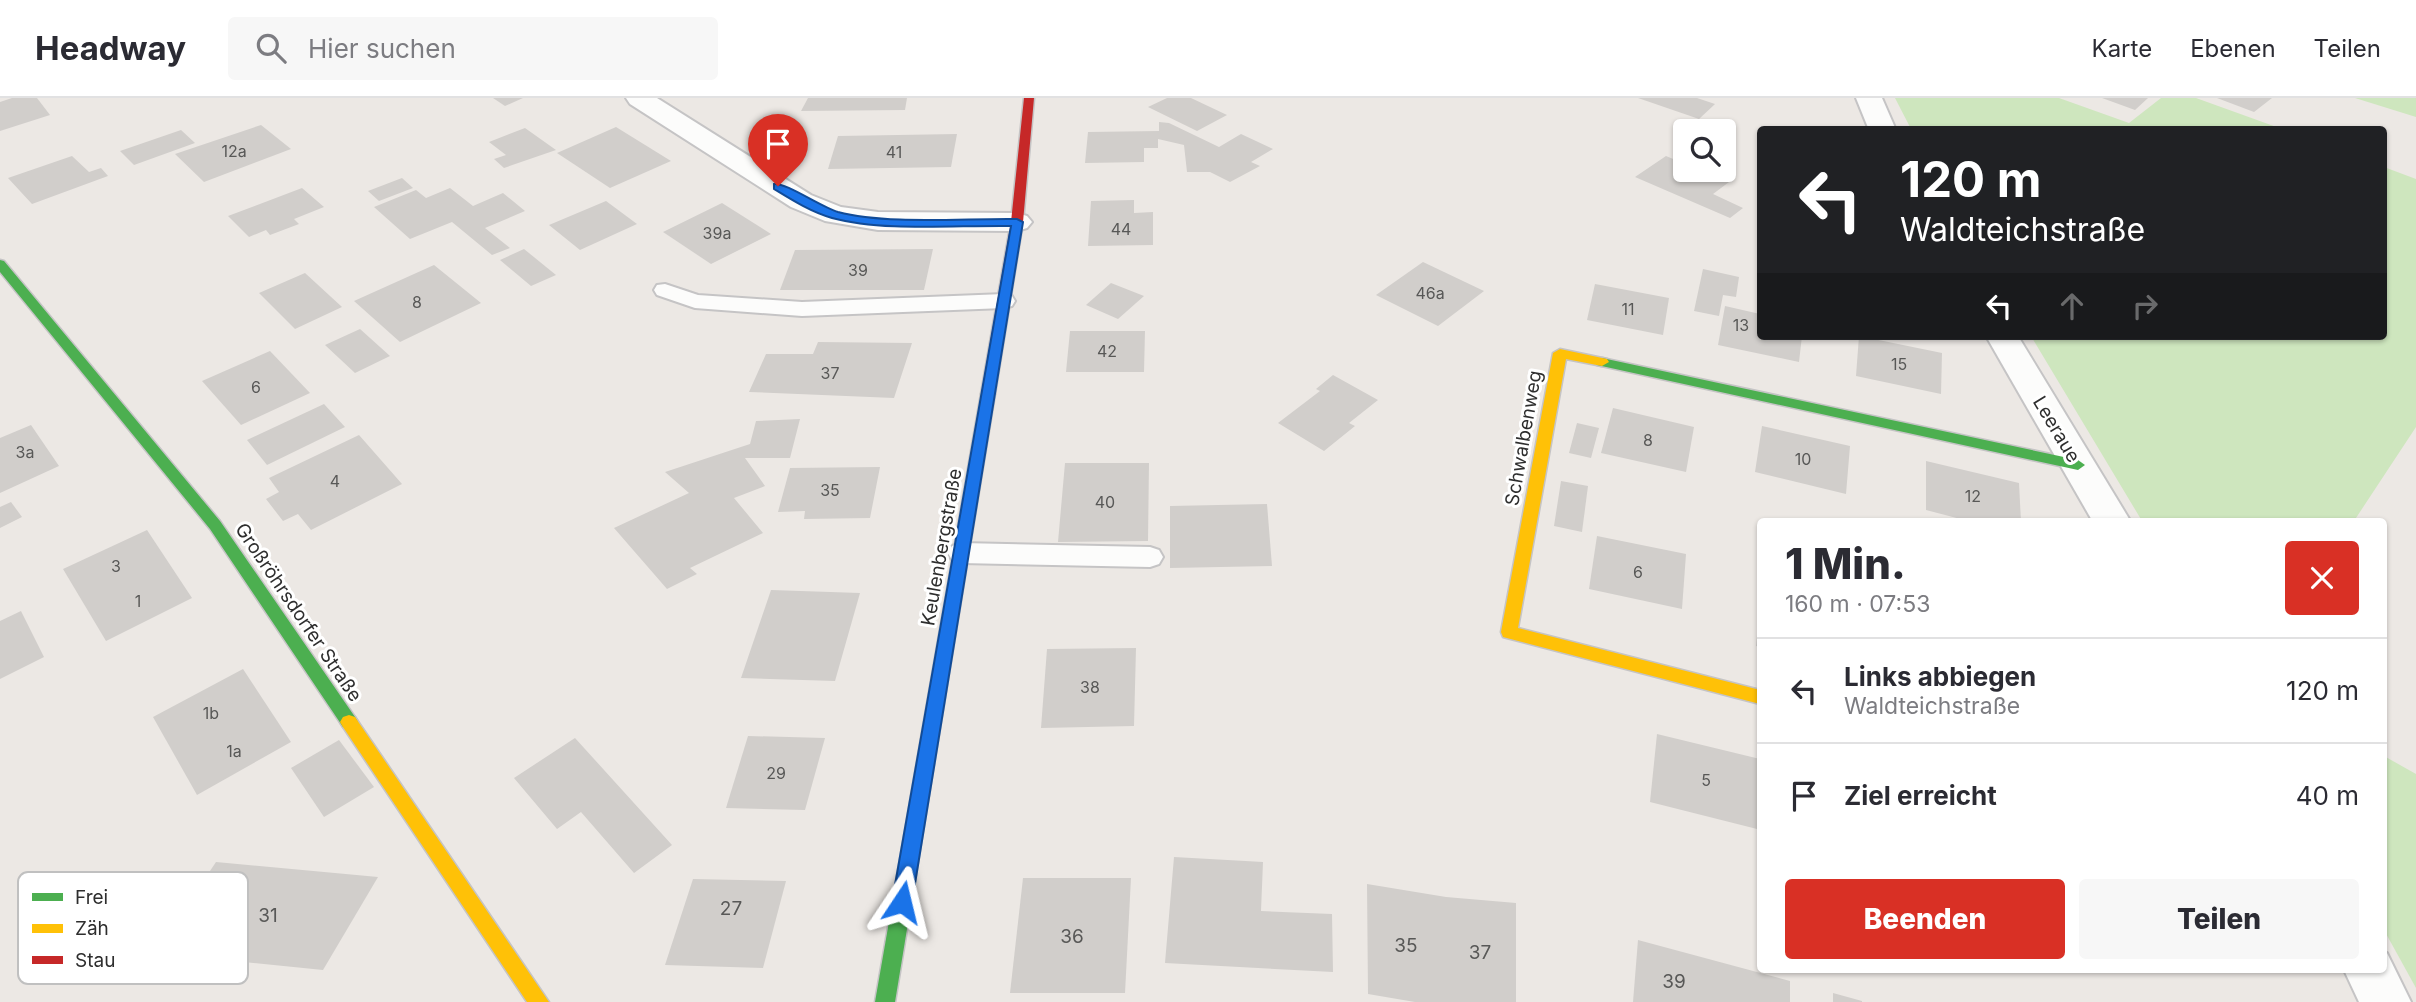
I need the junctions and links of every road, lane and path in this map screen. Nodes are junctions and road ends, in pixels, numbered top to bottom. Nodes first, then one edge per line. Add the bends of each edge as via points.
1 (639, 98) edge
2 (1029, 98) edge
3 (1869, 98) edge
4 (1881, 126) edge
5 (1017, 222) junction
6 (0, 264) edge
7 (665, 290) dead end
8 (1004, 301) junction
9 (2004, 340) edge
10 (2078, 465) junction
11 (2110, 518) edge
12 (961, 553) junction
13 (1150, 557) dead end
14 (1757, 696) edge
15 (2371, 973) edge
16 (539, 1002) edge
17 (884, 1002) edge
18 (2386, 1002) edge

1 - 5 street via 801,201 835,215 878,221
2 - 5 street, Keulenbergstraße
3 - 4 street
5 - 8 street, Keulenbergstraße
6 - 16 street, Großröhrsdorfer Straße via 215,525
7 - 8 lane via 695,301 802,309
8 - 12 street, Keulenbergstraße
9 - 10 street, Leeraue
10 - 11 street, Leeraue
10 - 14 street, Schwalbenweg via 1560,352 1509,632
12 - 13 lane
12 - 17 street, Keulenbergstraße
15 - 18 street

